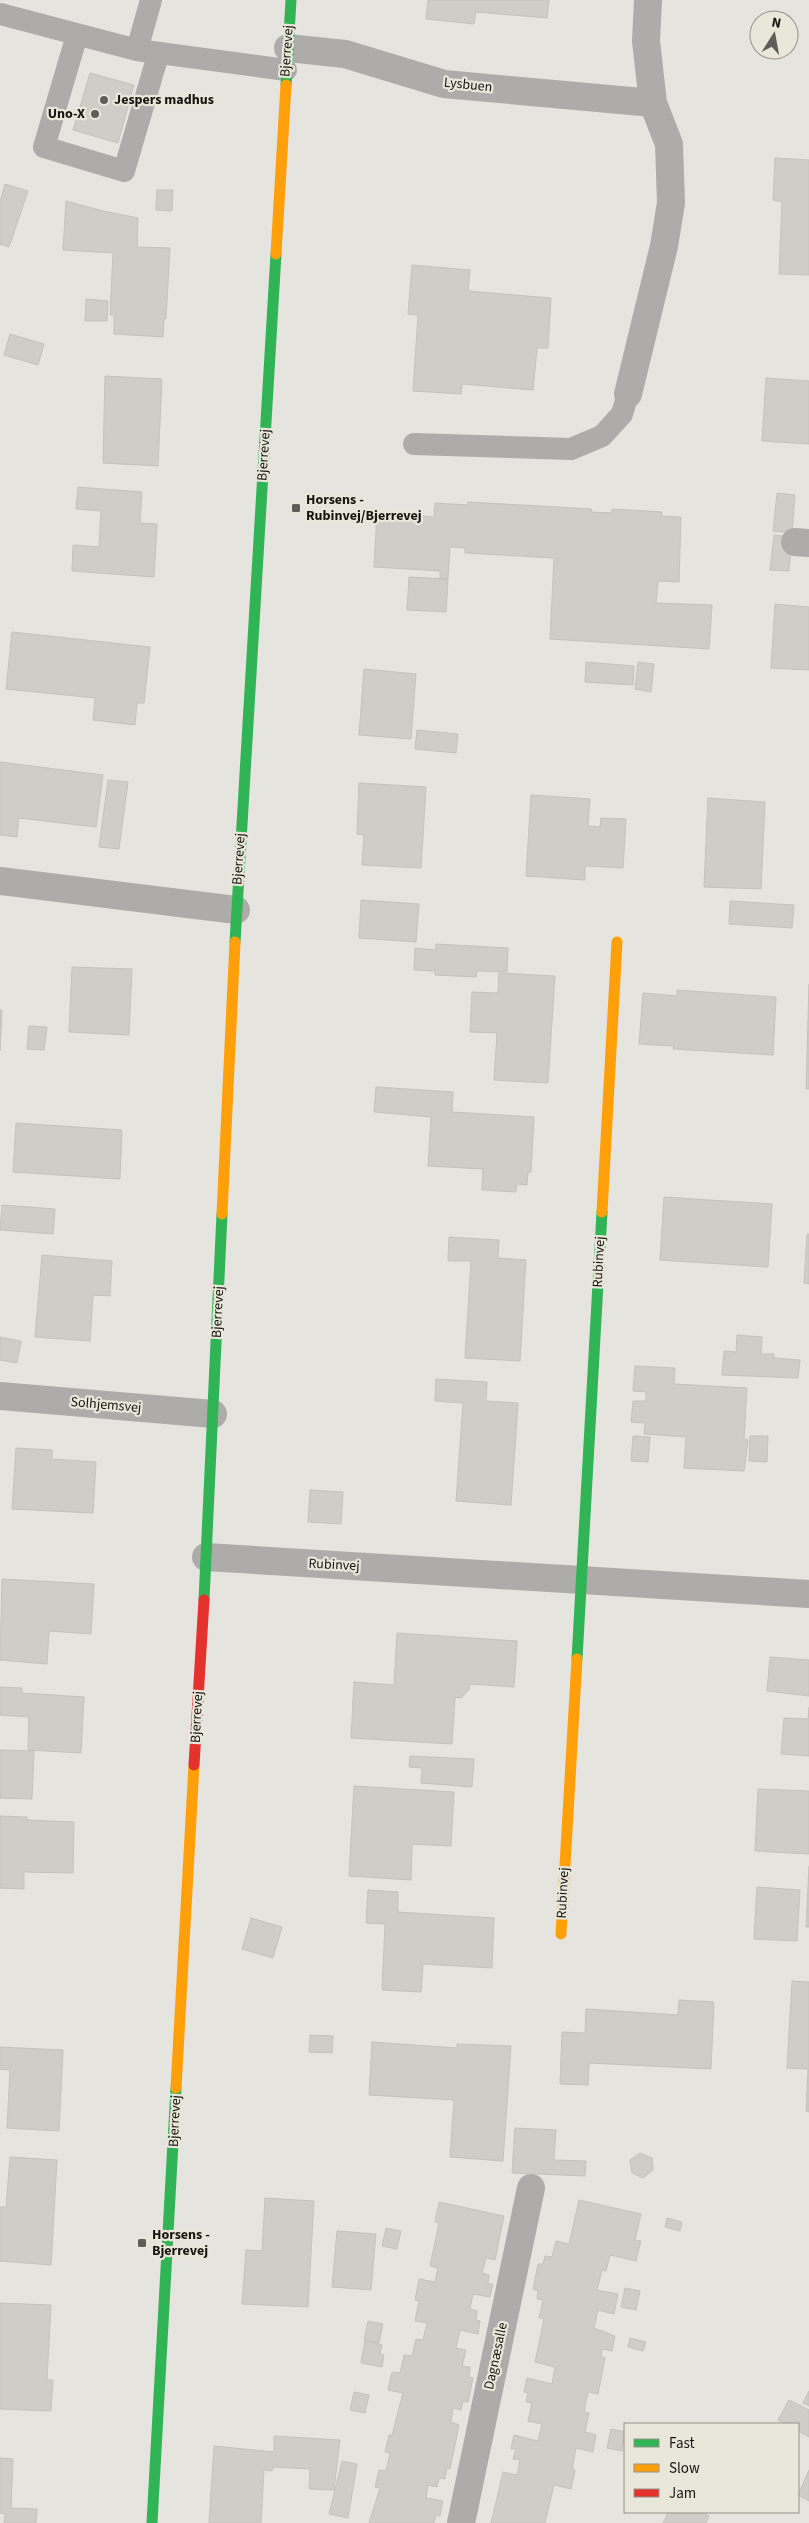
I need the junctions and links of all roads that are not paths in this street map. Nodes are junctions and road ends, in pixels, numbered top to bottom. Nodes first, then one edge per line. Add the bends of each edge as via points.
1 (151, 0) edge
2 (290, 0) edge
3 (648, 0) edge
4 (0, 14) edge
5 (77, 35) junction
6 (147, 52) junction
7 (286, 59) junction
8 (653, 103) junction
9 (628, 394) joint
10 (414, 444) dead end
11 (0, 881) edge
12 (236, 910) junction
13 (617, 942) dead end
14 (0, 1396) edge
15 (213, 1414) junction
16 (206, 1557) junction
17 (581, 1581) junction
18 (809, 1594) edge
19 (561, 1934) dead end
20 (531, 2188) dead end
21 (152, 2523) edge
22 (461, 2523) edge

1 - 6 lane
2 - 7 street, Bjerrevej
3 - 8 street via 646,41
4 - 5 lane
5 - 6 lane
5 - 6 lane via 44,147 124,171
6 - 7 lane
7 - 8 street, Lysbuen via 345,54 444,84
7 - 12 street, Bjerrevej
8 - 9 street via 669,144 671,203 664,246
9 - 10 lane via 622,414 602,436 571,449
11 - 12 street
12 - 15 street, Bjerrevej
13 - 17 street, Rubinvej
14 - 15 street, Solhjemsvej
15 - 16 street, Bjerrevej
16 - 17 street, Rubinvej
16 - 21 street, Bjerrevej
17 - 18 street, Rubinvej
17 - 19 street, Rubinvej
20 - 22 street, Dagnæsalle

